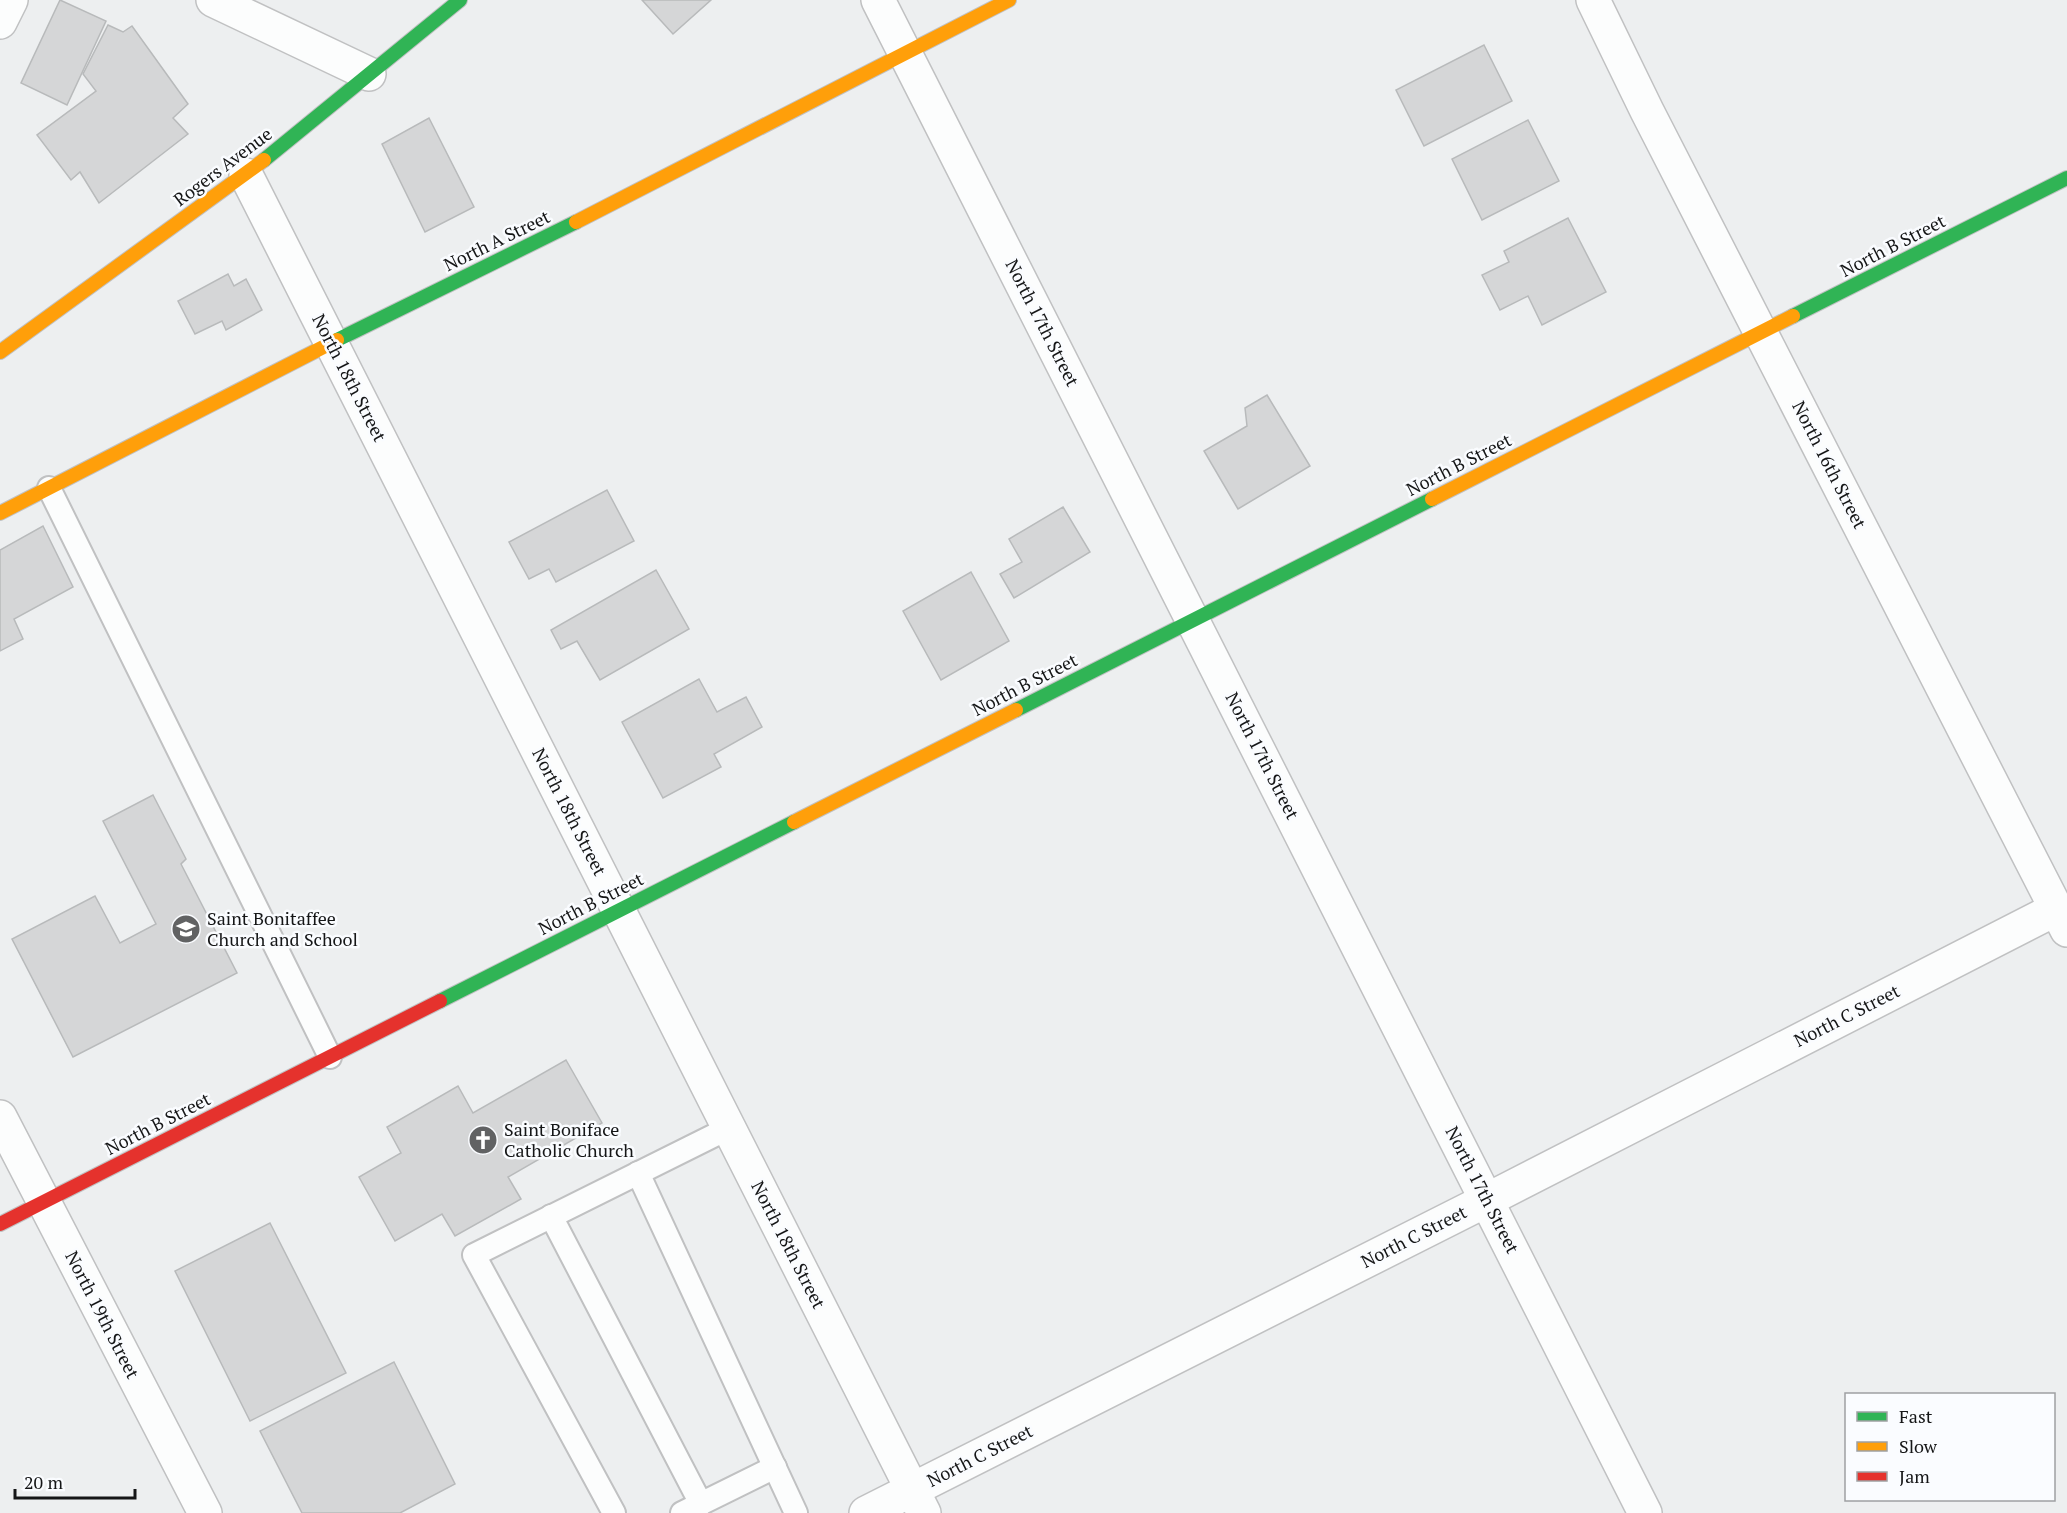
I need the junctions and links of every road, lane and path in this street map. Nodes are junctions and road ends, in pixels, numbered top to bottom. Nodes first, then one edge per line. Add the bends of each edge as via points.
1 (11, 0) edge
2 (213, 0) edge
3 (460, 0) edge
4 (878, 0) edge
5 (1009, 0) edge
6 (1593, 0) edge
7 (0, 22) edge
8 (905, 53) junction
9 (369, 74) junction
10 (246, 175) junction
11 (2067, 178) edge
12 (1761, 333) junction
13 (332, 343) junction
14 (0, 352) edge
15 (49, 488) junction
16 (0, 513) edge
17 (1193, 620) junction
18 (619, 910) junction
19 (2062, 919) edge
20 (330, 1057) junction
21 (0, 1117) edge
22 (729, 1128) junction
23 (638, 1173) junction
24 (1487, 1200) junction
25 (43, 1202) junction
26 (551, 1216) junction
27 (0, 1224) edge
28 (775, 1467) junction
29 (918, 1501) edge
30 (691, 1508) edge
31 (205, 1513) edge
32 (614, 1513) edge
33 (796, 1513) edge
34 (866, 1513) edge
35 (1645, 1513) edge

1 - 7 street
2 - 9 street
3 - 9 street, Rogers Avenue
4 - 8 street, North 17th Street
5 - 8 street, North A Street
6 - 12 street, North 16th Street
8 - 13 street, North A Street via 639,191
8 - 17 street, North 17th Street
9 - 10 street, Rogers Avenue
10 - 13 street, North 18th Street
10 - 14 street, Rogers Avenue
11 - 12 street, North B Street
12 - 17 street, North B Street
12 - 19 street, North 16th Street
13 - 15 street, North A Street
13 - 18 street, North 18th Street
15 - 16 street, North A Street
15 - 20 lane
17 - 18 street, North B Street
17 - 24 street, North 17th Street
18 - 20 street, North B Street
18 - 22 street, North 18th Street
19 - 24 street, North C Street
20 - 25 street, North B Street
21 - 25 street, North 19th Street
22 - 23 lane
22 - 29 street, North 18th Street
23 - 26 lane
23 - 28 lane
24 - 29 street, North C Street
24 - 35 street, North 17th Street
25 - 27 street, North B Street
25 - 31 street, North 19th Street
26 - 30 lane
26 - 32 lane via 474,1255
28 - 30 lane
28 - 33 lane
29 - 34 street, North C Street

